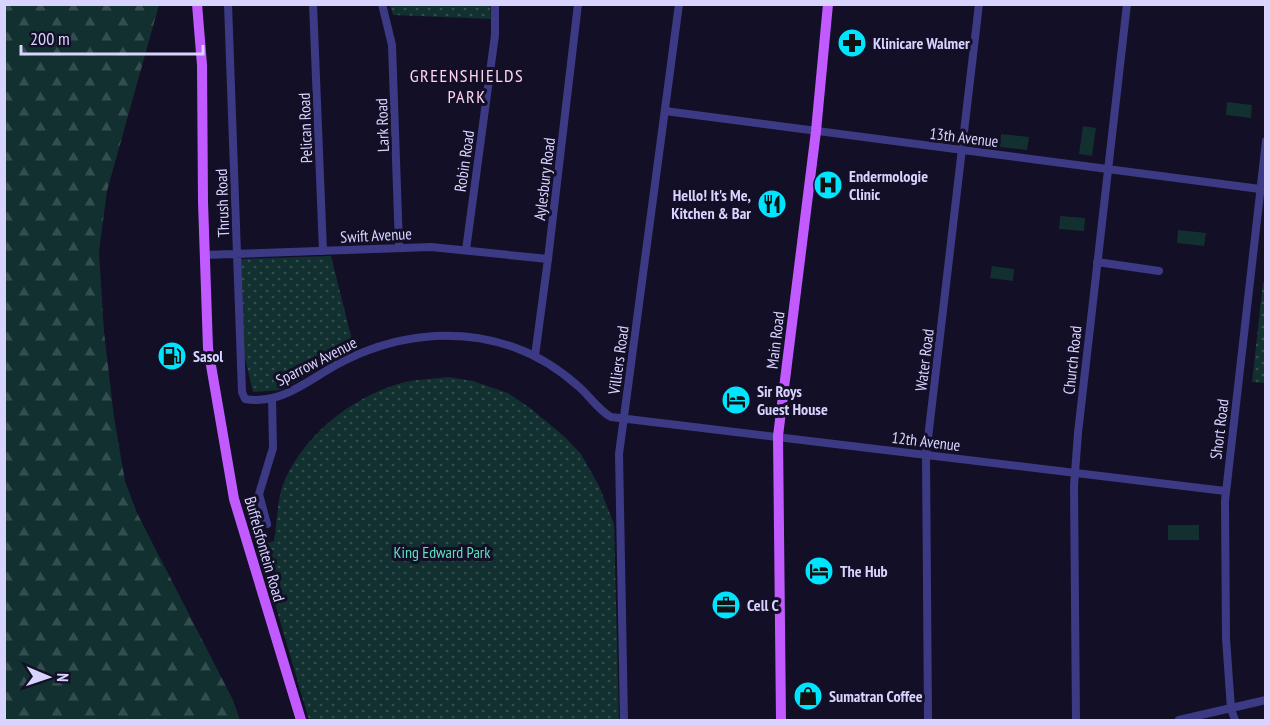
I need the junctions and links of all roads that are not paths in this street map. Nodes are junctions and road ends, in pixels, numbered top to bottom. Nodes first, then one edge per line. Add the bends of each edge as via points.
1 (197, 4) edge
2 (228, 4) edge
3 (313, 4) edge
4 (382, 4) edge
5 (495, 4) edge
6 (578, 4) edge
7 (679, 4) edge
8 (831, 4) edge
9 (979, 4) edge
10 (1127, 4) edge
11 (665, 111) junction
12 (816, 131) junction
13 (1266, 141) edge
14 (962, 151) junction
15 (1107, 169) junction
16 (1260, 189) junction
17 (399, 246) junction
18 (466, 250) junction
19 (323, 251) junction
20 (238, 254) junction
21 (207, 255) junction
22 (548, 259) junction
23 (1097, 262) junction
24 (1159, 271) dead end
25 (535, 356) junction
26 (272, 398) junction
27 (245, 399) joint
28 (624, 418) junction
29 (777, 436) junction
30 (926, 455) junction
31 (1075, 473) junction
32 (1226, 491) junction
33 (267, 524) dead end
34 (1266, 700) edge
35 (1230, 709) junction
36 (301, 720) edge
37 (624, 720) edge
38 (781, 720) edge
39 (928, 720) edge
40 (1076, 720) edge
41 (1179, 720) edge
42 (1236, 720) edge

1 - 21 main road, Buffelsfontein Road via 207,142
2 - 20 street, Thrush Road
3 - 19 street, Pelican Road
4 - 17 street, Lark Road via 392,45
5 - 18 street, Robin Road via 495,35
6 - 22 street, Aylesbury Road
7 - 11 street, Villiers Road
8 - 12 main road, Main Road
9 - 14 street, Water Road
10 - 15 street, Church Road
11 - 12 street, 13th Avenue
11 - 28 street, Villiers Road
12 - 14 street, 13th Avenue
12 - 29 main road, Main Road
13 - 16 street, Short Road
14 - 15 street, 13th Avenue
14 - 30 street, Water Road
15 - 16 street, 13th Avenue
15 - 23 street, Church Road
16 - 32 street, Short Road
17 - 18 street, Swift Avenue
17 - 19 street, Swift Avenue
18 - 22 street, Swift Avenue
19 - 20 street, Swift Avenue
20 - 21 street, Swift Avenue
20 - 27 street, Thrush Road
21 - 36 main road, Buffelsfontein Road via 208,348 234,499
22 - 25 street, Aylesbury Road
23 - 24 street
23 - 31 street, Church Road
25 - 26 street, Sparrow Avenue via 471,338 412,338 358,353 284,396
25 - 28 street, Sparrow Avenue via 579,386 608,416
26 - 27 street, Sparrow Avenue
26 - 33 street via 273,448 259,494
28 - 29 street, 12th Avenue
28 - 37 street, Villiers Road via 618,471
29 - 30 street, 12th Avenue
29 - 38 main road, Main Road
30 - 31 street, 12th Avenue
30 - 39 street, Water Road
31 - 32 street, 12th Avenue
31 - 40 street, Church Road
32 - 35 street, Short Road
34 - 35 street
35 - 41 street
35 - 42 street, Short Road

